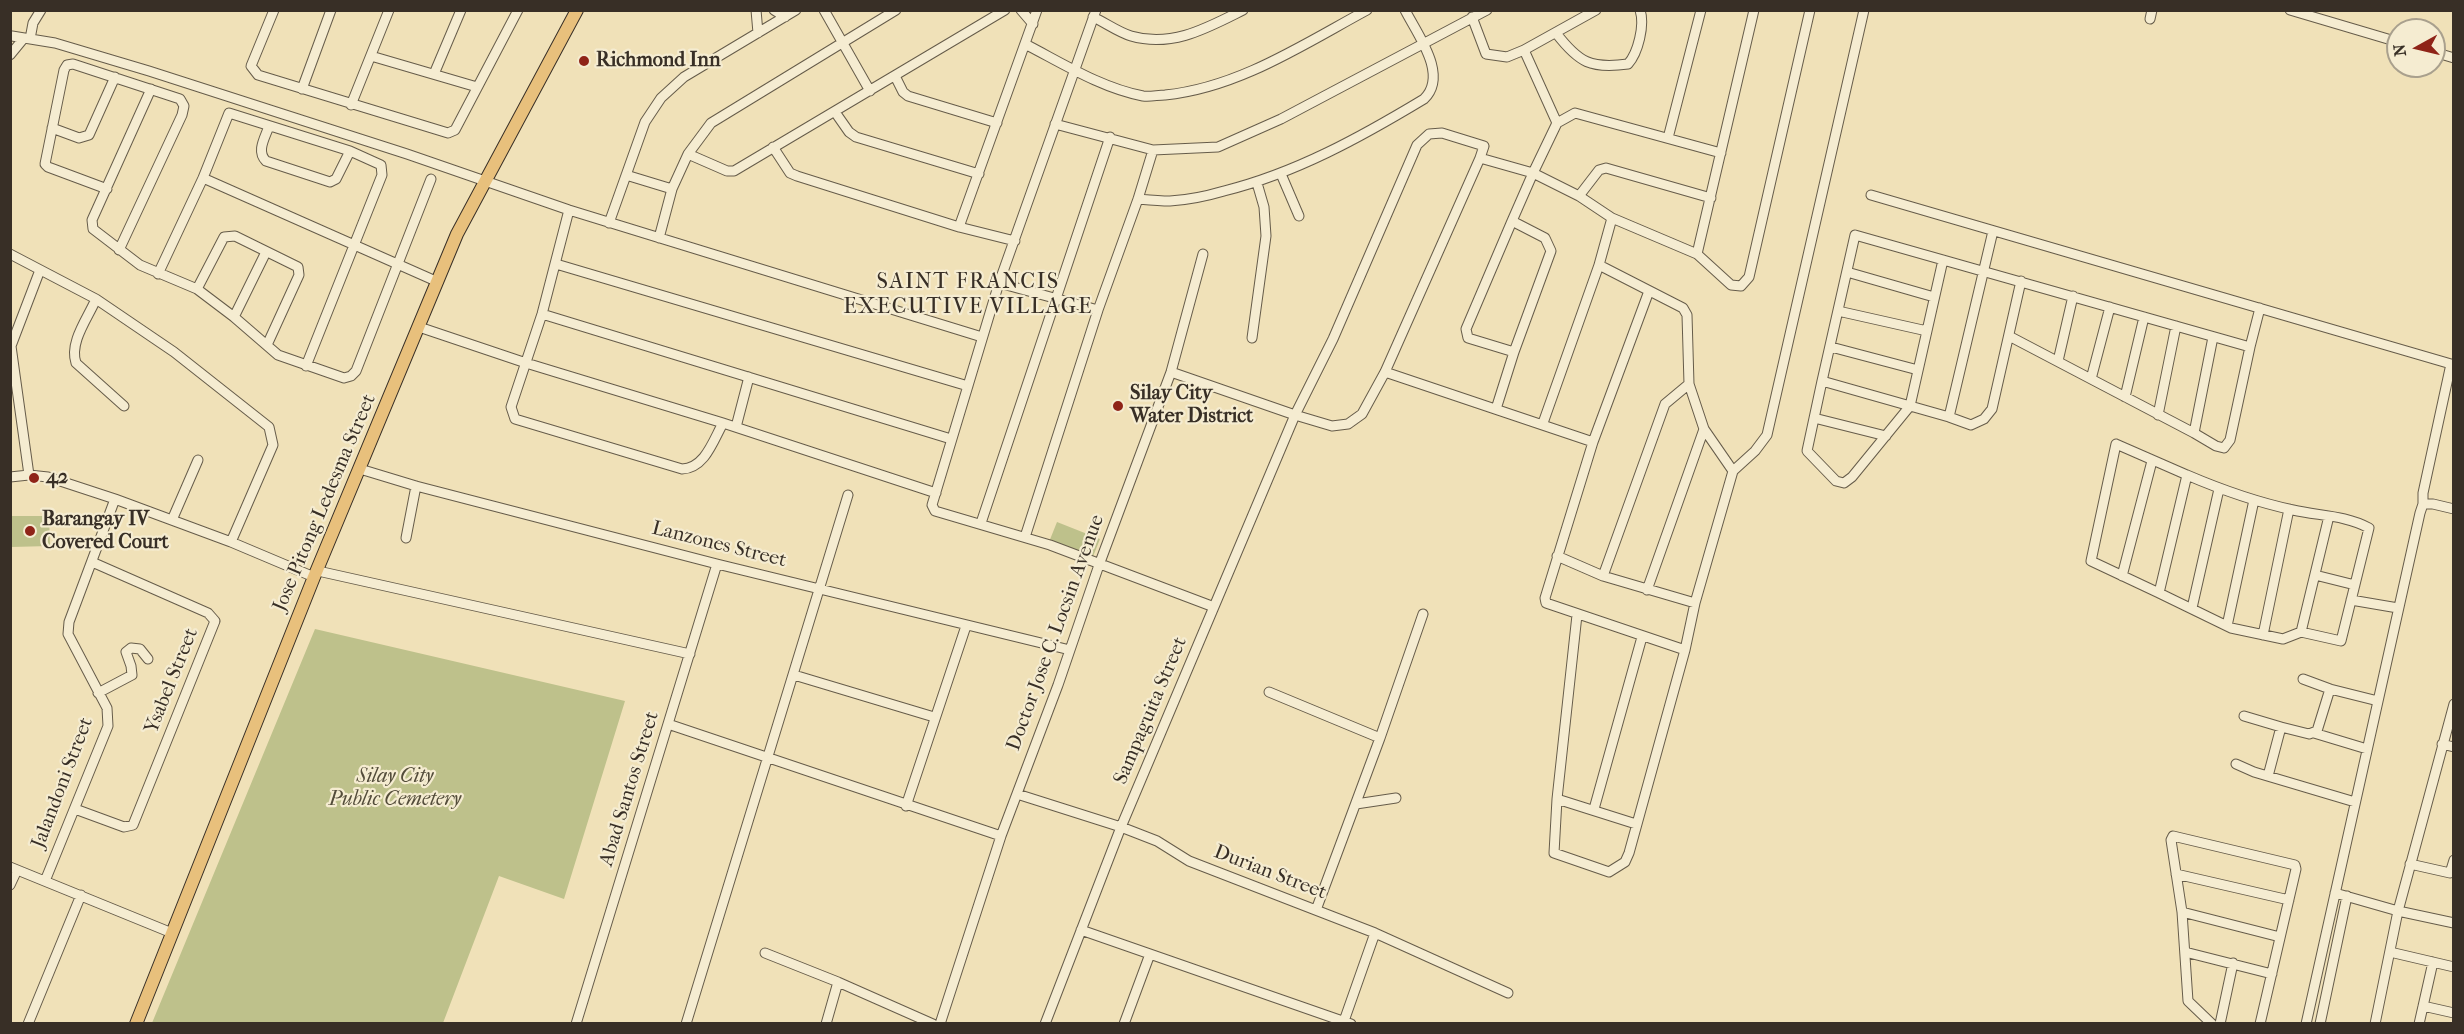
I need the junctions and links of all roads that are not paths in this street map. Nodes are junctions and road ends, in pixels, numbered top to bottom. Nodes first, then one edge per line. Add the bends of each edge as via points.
1 (41, 10) edge
2 (274, 10) edge
3 (331, 10) edge
4 (389, 10) edge
5 (461, 10) edge
6 (518, 10) edge
7 (577, 10) edge
8 (756, 10) edge
9 (774, 10) edge
10 (796, 10) edge
11 (824, 10) edge
12 (896, 10) edge
13 (1005, 10) edge
14 (1021, 10) edge
15 (1037, 10) edge
16 (1243, 10) edge
17 (1367, 10) edge
18 (1405, 10) edge
19 (1487, 10) edge
20 (1596, 10) edge
21 (1640, 10) edge
22 (1701, 10) edge
23 (1754, 10) edge
24 (1810, 10) edge
25 (1864, 10) edge
26 (2290, 10) edge
27 (1095, 14) edge
28 (785, 17) junction
29 (1472, 17) junction
30 (1033, 24) junction
31 (758, 33) junction
32 (1556, 33) junction
33 (12, 36) edge
34 (2386, 38) edge
35 (27, 39) junction
36 (1422, 43) junction
37 (845, 44) junction
38 (1025, 44) junction
39 (1524, 50) junction
40 (10, 55) edge
41 (371, 56) junction
42 (1075, 70) junction
43 (434, 74) junction
44 (895, 76) junction
45 (115, 77) junction
46 (477, 87) junction
47 (151, 88) junction
48 (302, 89) junction
49 (870, 91) junction
50 (234, 99) junction
51 (351, 105) junction
52 (835, 112) junction
53 (229, 113) junction
54 (997, 123) junction
55 (1557, 123) junction
56 (1055, 124) junction
57 (269, 126) junction
58 (52, 128) junction
59 (1110, 137) junction
60 (1668, 138) junction
61 (773, 147) junction
62 (1153, 150) junction
63 (350, 151) junction
64 (1721, 153) junction
65 (688, 154) junction
66 (1480, 158) junction
67 (1533, 173) junction
68 (979, 174) junction
69 (1281, 174) junction
70 (626, 175) junction
71 (203, 178) junction
72 (431, 179) dead end
73 (484, 181) junction
74 (1257, 183) junction
75 (107, 189) junction
76 (672, 189) junction
77 (1871, 195) dead end
78 (1579, 196) junction
79 (1712, 198) junction
80 (1138, 199) junction
81 (569, 210) junction
82 (1299, 216) dead end
83 (1612, 218) junction
84 (1512, 221) junction
85 (609, 223) junction
86 (959, 227) junction
87 (1993, 231) junction
88 (659, 238) junction
89 (1015, 241) junction
90 (356, 244) junction
91 (119, 250) junction
92 (266, 252) junction
93 (10, 254) edge
94 (1203, 254) dead end
95 (1697, 254) junction
96 (1943, 260) junction
97 (398, 262) junction
98 (556, 264) junction
99 (1599, 266) junction
100 (40, 270) junction
101 (1983, 270) junction
102 (1847, 272) junction
103 (158, 274) junction
104 (2021, 281) junction
105 (438, 282) junction
106 (999, 283) junction
107 (197, 289) junction
108 (1649, 291) junction
109 (2073, 296) junction
110 (1934, 297) junction
111 (96, 299) junction
112 (1054, 299) junction
113 (2110, 307) junction
114 (2259, 308) junction
115 (1098, 310) junction
116 (1838, 310) junction
117 (542, 314) junction
118 (234, 317) junction
119 (2144, 317) junction
120 (2176, 326) junction
121 (419, 327) junction
122 (1927, 331) junction
123 (2009, 336) junction
124 (982, 337) junction
125 (2214, 337) junction
126 (1252, 338) dead end
127 (267, 345) junction
128 (1831, 347) junction
129 (2250, 347) junction
130 (1514, 352) junction
131 (2058, 361) junction
132 (526, 363) junction
133 (306, 366) junction
134 (1918, 370) junction
135 (1171, 372) junction
136 (1385, 372) junction
137 (749, 377) junction
138 (2091, 379) junction
139 (1822, 381) junction
140 (1689, 384) junction
141 (968, 386) junction
142 (2125, 397) junction
143 (124, 406) dead end
144 (1910, 406) junction
145 (1496, 409) junction
146 (15, 414) edge
147 (1295, 415) junction
148 (2158, 415) junction
149 (1949, 417) junction
150 (1814, 418) junction
151 (723, 423) junction
152 (1543, 423) junction
153 (736, 427) junction
154 (1704, 429) junction
155 (2194, 433) junction
156 (1886, 436) junction
157 (951, 439) junction
158 (1593, 442) junction
159 (198, 460) dead end
160 (2152, 461) junction
161 (360, 469) junction
162 (1733, 471) junction
163 (29, 475) junction
164 (2187, 475) junction
165 (10, 477) edge
166 (416, 486) junction
167 (2219, 489) junction
168 (936, 493) junction
169 (848, 495) dead end
170 (115, 499) junction
171 (2254, 500) junction
172 (2423, 504) junction
173 (2289, 509) junction
174 (2454, 509) edge
175 (2329, 516) junction
176 (172, 520) junction
177 (981, 524) junction
178 (1025, 537) junction
179 (406, 538) dead end
180 (231, 542) junction
181 (1557, 556) junction
182 (92, 562) junction
183 (717, 564) junction
184 (1099, 564) junction
185 (316, 574) junction
186 (2315, 575) junction
187 (1603, 576) junction
188 (2122, 576) junction
189 (2355, 585) junction
190 (820, 589) junction
191 (1647, 590) junction
192 (2159, 593) junction
193 (2351, 600) junction
194 (1695, 603) junction
195 (1214, 607) junction
196 (2192, 608) junction
197 (2398, 608) junction
198 (1423, 614) dead end
199 (1577, 615) junction
200 (966, 626) junction
201 (2227, 626) junction
202 (2301, 632) junction
203 (2263, 634) junction
204 (1642, 637) junction
205 (1070, 650) junction
206 (1685, 650) junction
207 (690, 654) junction
208 (148, 659) dead end
209 (794, 675) junction
210 (2302, 679) dead end
211 (2330, 689) junction
212 (98, 693) junction
213 (1269, 693) dead end
214 (2378, 701) junction
215 (2453, 701) edge
216 (2244, 716) dead end
217 (934, 717) junction
218 (668, 724) junction
219 (2281, 727) junction
220 (2314, 733) junction
221 (1380, 738) junction
222 (2442, 744) junction
223 (2454, 747) edge
224 (2367, 749) junction
225 (768, 758) junction
226 (2236, 764) dead end
227 (2268, 776) junction
228 (1017, 794) junction
229 (1395, 798) dead end
230 (1557, 799) junction
231 (2355, 802) junction
232 (1356, 804) junction
233 (906, 806) junction
234 (75, 809) junction
235 (1594, 809) junction
236 (1636, 824) junction
237 (1121, 827) junction
238 (1001, 837) junction
239 (2454, 860) edge
240 (2410, 864) junction
241 (14, 868) edge
242 (2176, 874) junction
243 (2452, 874) edge
244 (45, 881) junction
245 (10, 885) edge
246 (2335, 893) junction
247 (81, 895) junction
248 (2347, 896) junction
249 (2289, 900) junction
250 (1316, 910) junction
251 (2398, 911) junction
252 (2181, 912) junction
253 (2454, 923) edge
254 (1081, 930) junction
255 (172, 933) junction
256 (1375, 933) junction
257 (2280, 937) junction
258 (2185, 952) junction
259 (2390, 952) junction
260 (765, 953) dead end
261 (1149, 954) junction
262 (2433, 962) junction
263 (2233, 963) junction
264 (2454, 967) edge
265 (2272, 974) junction
266 (838, 982) junction
267 (1508, 993) dead end
268 (2423, 1006) junction
269 (2454, 1013) edge
270 (1347, 1022) edge
271 (28, 1023) edge
272 (136, 1023) edge
273 (576, 1023) edge
274 (686, 1023) edge
275 (826, 1023) edge
276 (933, 1023) edge
277 (940, 1023) edge
278 (1045, 1023) edge
279 (1124, 1023) edge
280 (2212, 1023) edge
281 (2220, 1023) edge
282 (2260, 1023) edge
283 (2306, 1023) edge
284 (2320, 1023) edge
285 (2375, 1023) edge
286 (2419, 1023) edge

1 - 35 street
2 - 48 street via 251,66 258,75
3 - 48 street
4 - 41 street
5 - 43 street
6 - 46 street
7 - 73 main road, Jose Pitong Ledesma Street
8 - 31 street
9 - 28 street
10 - 28 street
11 - 37 street
12 - 37 street
13 - 44 street
14 - 30 street
15 - 30 street
16 - 27 street via 1209,27 1166,40 1131,35
17 - 42 street via 1253,69 1195,90 1145,96
18 - 36 street
19 - 29 street
20 - 32 street
21 - 32 street via 1638,39 1628,64 1593,65 1575,55
22 - 60 street
23 - 64 street
24 - 95 street via 1749,277 1741,285 1731,285
25 - 162 street via 1767,435
26 - 34 street
27 - 42 street
28 - 31 street
29 - 36 street
29 - 39 street via 1486,54 1507,57
30 - 38 street
31 - 70 street via 684,77 661,99 645,122
32 - 39 street
33 - 35 street
35 - 40 street
35 - 50 street via 55,43
36 - 62 street via 1230,143
36 - 69 street via 1431,60 1433,77 1433,87 1424,99 1367,133
37 - 49 street
37 - 65 street via 711,123
38 - 42 street
38 - 54 street
39 - 55 street
41 - 43 street
41 - 51 street
42 - 56 street
43 - 46 street
44 - 49 street
44 - 54 street via 908,96
45 - 47 street
45 - 58 street via 89,135 79,138
45 - 58 street via 67,65
46 - 51 street via 455,130 448,133
47 - 75 street
47 - 91 street via 180,99 184,106
48 - 51 street
49 - 52 street
50 - 53 street
50 - 73 street
52 - 61 street
52 - 68 street via 856,137
53 - 57 street
53 - 71 street
54 - 68 street
55 - 60 street via 1575,112
55 - 67 street
56 - 59 street
56 - 89 street
57 - 63 street
57 - 63 street via 260,150 266,161 330,182 336,179
58 - 75 street via 45,159 48,167
59 - 62 street
59 - 112 street
60 - 64 street
61 - 65 street via 734,171
61 - 86 street via 790,173
62 - 80 street
63 - 90 street via 381,165 382,170
64 - 79 street
65 - 76 street
66 - 67 street
66 - 136 street
66 - 147 street, Sampaguita Street via 1484,146 1442,133 1429,134 1417,145 1333,339
67 - 78 street
67 - 84 street
68 - 86 street
69 - 74 street
69 - 82 street
70 - 76 street
70 - 85 street
71 - 90 street
71 - 103 street
72 - 97 street
73 - 81 street
73 - 105 main road, Jose Pitong Ledesma Street
74 - 80 street via 1205,196
74 - 126 street via 1266,236
75 - 91 street via 91,225
76 - 88 street
77 - 87 street
78 - 79 street via 1599,170 1606,168
78 - 83 street
79 - 95 street
80 - 115 street
81 - 85 street
81 - 98 street
83 - 95 street
83 - 99 street
84 - 130 street via 1545,238 1551,251
84 - 130 street via 1466,333 1468,338
85 - 88 street
86 - 89 street
87 - 101 street
87 - 114 street
88 - 124 street
89 - 106 street
90 - 97 street
90 - 133 street
91 - 103 street
92 - 107 street via 235,236 224,237
92 - 118 street
92 - 127 street via 294,264 299,275
93 - 100 street
94 - 135 street, Doctor Jose C. Locsin Avenue
96 - 101 street
96 - 102 street via 1856,235
96 - 110 street
97 - 105 street
97 - 133 street via 356,371 344,378
98 - 117 street
98 - 141 street
99 - 108 street
99 - 152 street
100 - 111 street
100 - 146 street via 12,346
101 - 104 street
101 - 149 street
102 - 110 street
102 - 116 street
103 - 107 street
104 - 109 street
104 - 123 street
105 - 121 main road, Jose Pitong Ledesma Street
106 - 112 street
106 - 124 street
107 - 118 street
108 - 140 street via 1677,303 1687,315
108 - 158 street
109 - 113 street
109 - 131 street
110 - 122 street
111 - 143 street via 73,355 76,363
111 - 180 street via 174,352 270,427 273,445
112 - 115 street
112 - 177 street
113 - 119 street
113 - 138 street
114 - 129 street
114 - 172 street via 2451,364
115 - 178 street
116 - 122 street
116 - 128 street
117 - 132 street
117 - 137 street
118 - 127 street
119 - 120 street
119 - 142 street
120 - 125 street
120 - 148 street
121 - 132 street
121 - 161 main road, Jose Pitong Ledesma Street
122 - 134 street
123 - 131 street
123 - 149 street via 1992,409 1984,419 1971,425
124 - 141 street
125 - 129 street
125 - 155 street
127 - 133 street via 278,355
128 - 134 street
128 - 139 street
129 - 155 street via 2230,440 2224,448
130 - 145 street
131 - 138 street
132 - 151 street
132 - 151 street via 510,407 515,419 682,469 702,461
134 - 144 street
135 - 147 street
135 - 184 street, Doctor Jose C. Locsin Avenue
136 - 145 street
136 - 147 street via 1362,414 1348,424 1332,426
137 - 153 street
137 - 157 street
138 - 142 street
139 - 144 street
139 - 150 street
140 - 154 street
140 - 187 street via 1665,404
141 - 157 street
142 - 148 street
144 - 149 street
144 - 156 street
145 - 152 street
146 - 163 street
147 - 195 street, Sampaguita Street
148 - 155 street
150 - 156 street
150 - 156 street via 1807,451 1836,481 1844,483
151 - 153 street
152 - 158 street
153 - 168 street
154 - 162 street
154 - 191 street
157 - 168 street
158 - 181 street
159 - 176 street
160 - 164 street
160 - 188 street
160 - 188 street via 2116,444 2091,561
161 - 166 street, Lanzones Street
161 - 185 main road, Jose Pitong Ledesma Street
162 - 194 street
163 - 165 street
163 - 170 street via 48,477
164 - 167 street
164 - 192 street
166 - 179 street
166 - 183 street, Lanzones Street
167 - 171 street
167 - 196 street
168 - 177 street via 934,511
169 - 190 street
170 - 176 street
170 - 182 street, Jalandoni Street
171 - 173 street
171 - 201 street
172 - 174 street
172 - 197 street
173 - 175 street
173 - 203 street
175 - 186 street
175 - 189 street via 2354,520 2369,528
176 - 180 street
177 - 178 street
178 - 184 street
180 - 185 street
181 - 187 street
181 - 199 street via 1546,603
182 - 212 street, Jalandoni Street via 68,634
182 - 234 street, Ysabel Street via 208,613 215,621 133,825 124,827
183 - 190 street, Lanzones Street
183 - 207 street, Abad Santos Street
184 - 195 street
184 - 205 street, Doctor Jose C. Locsin Avenue
185 - 207 street
185 - 255 main road, Jose Pitong Ledesma Street
186 - 189 street
186 - 202 street
187 - 191 street
188 - 192 street
189 - 193 street
190 - 200 street, Lanzones Street
190 - 209 street
191 - 194 street
192 - 196 street
193 - 197 street
193 - 202 street via 2341,641
194 - 206 street
195 - 237 street, Sampaguita Street
196 - 201 street
197 - 214 street
198 - 221 street
199 - 204 street
199 - 230 street
200 - 205 street, Lanzones Street
200 - 217 street
201 - 203 street
202 - 203 street via 2283,639
204 - 206 street
204 - 235 street
205 - 228 street, Doctor Jose C. Locsin Avenue
206 - 236 street
207 - 218 street, Abad Santos Street
208 - 212 street via 140,649 131,648 126,652 132,675
209 - 217 street
209 - 225 street
210 - 211 street
211 - 214 street
211 - 220 street
212 - 234 street, Jalandoni Street via 106,708 108,726
213 - 221 street
214 - 224 street
215 - 222 street
216 - 219 street
217 - 233 street
218 - 225 street
218 - 273 street, Abad Santos Street
219 - 220 street
219 - 227 street
220 - 224 street
221 - 232 street
222 - 223 street
222 - 240 street
224 - 231 street
225 - 233 street
225 - 274 street
226 - 227 street
227 - 231 street
228 - 237 street, Durian Street
228 - 238 street, Doctor Jose C. Locsin Avenue
229 - 232 street
230 - 235 street
230 - 236 street via 1554,853 1609,872 1626,862
231 - 246 street
232 - 250 street
233 - 238 street
234 - 244 street, Jalandoni Street
235 - 236 street
237 - 250 street, Durian Street via 1157,841 1189,861
237 - 254 street, Sampaguita Street
238 - 277 street, Doctor Jose C. Locsin Avenue
239 - 243 street
240 - 243 street
240 - 251 street
241 - 244 street
241 - 245 street
242 - 249 street
242 - 249 street via 2173,836 2295,865
242 - 252 street
244 - 247 street
246 - 248 street
246 - 283 street
247 - 255 street
247 - 271 street
248 - 251 street
248 - 284 street
249 - 257 street
250 - 256 street, Durian Street
251 - 253 street
251 - 259 street
252 - 257 street
252 - 258 street
254 - 261 street
254 - 278 street, Sampaguita Street
255 - 272 main road, Jose Pitong Ledesma Street
256 - 267 street, Durian Street
256 - 270 street
257 - 265 street
258 - 263 street
258 - 280 street via 2188,1001
259 - 262 street
259 - 285 street
260 - 266 street
261 - 270 street
261 - 279 street
262 - 264 street
262 - 268 street
263 - 265 street
263 - 281 street
265 - 282 street
266 - 275 street
266 - 276 street
268 - 269 street
268 - 286 street

